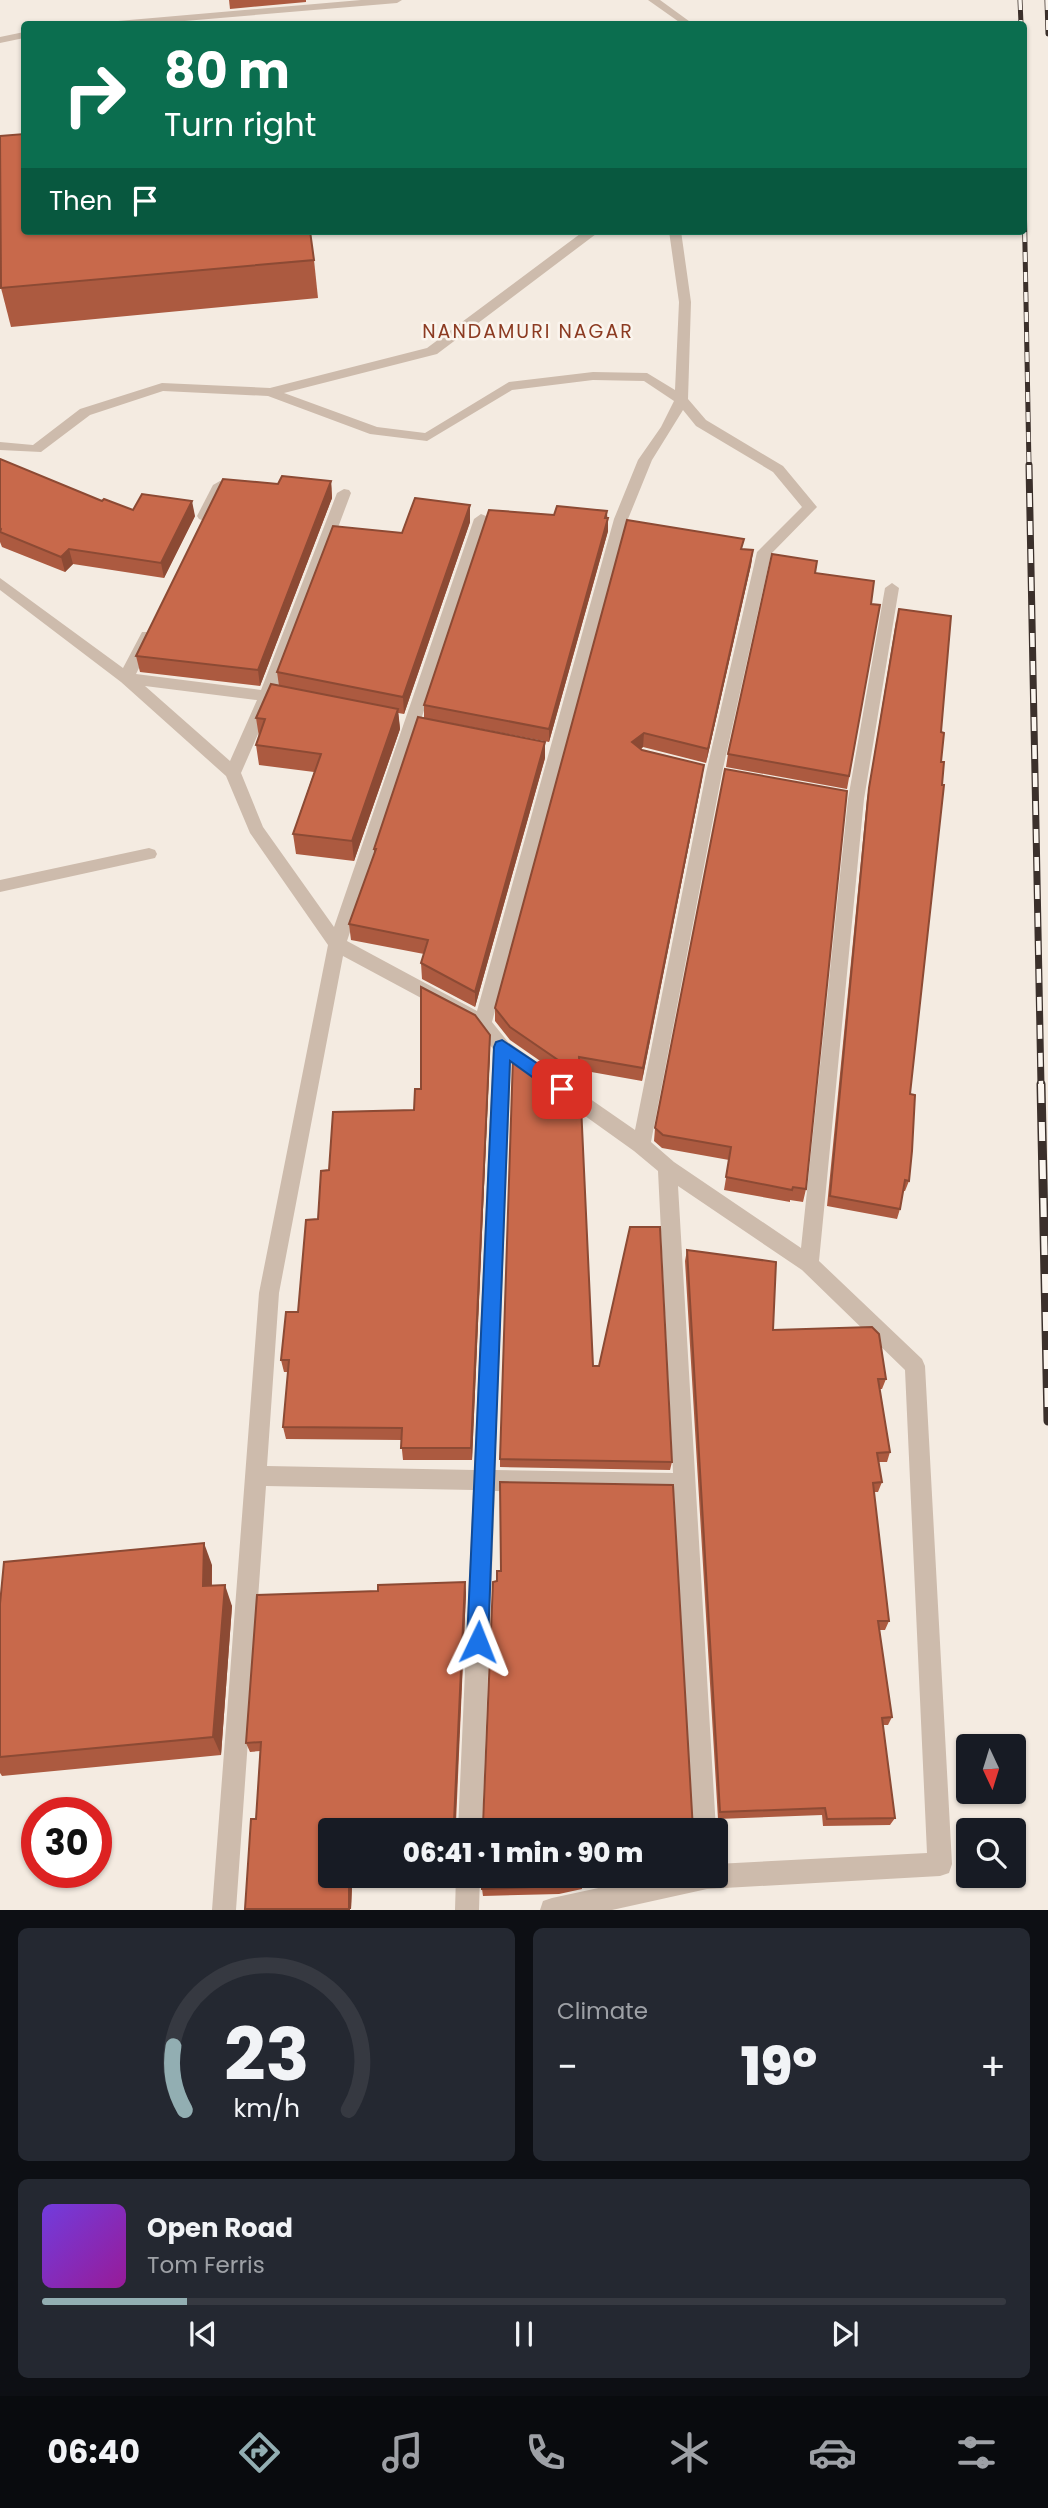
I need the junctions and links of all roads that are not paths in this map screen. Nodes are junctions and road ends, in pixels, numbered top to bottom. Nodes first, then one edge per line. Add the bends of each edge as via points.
1 (397, 0) edge
2 (653, 0) edge
3 (153, 21) edge
4 (684, 21) edge
5 (21, 36) edge
6 (0, 40) edge
7 (585, 235) edge
8 (676, 235) edge
9 (270, 392) junction
10 (681, 400) junction
11 (0, 446) edge
12 (220, 485) edge
13 (344, 493) dead end
14 (481, 519) dead end
15 (196, 533) edge
16 (0, 583) edge
17 (892, 588) dead end
18 (155, 618) edge
19 (126, 678) junction
20 (267, 695) junction
21 (306, 702) edge
22 (233, 773) junction
23 (149, 854) dead end
24 (0, 886) edge
25 (337, 944) junction
26 (483, 1023) junction
27 (502, 1047) junction
28 (641, 1144) junction
29 (667, 1168) junction
30 (809, 1264) junction
31 (256, 1476) junction
32 (484, 1481) junction
33 (684, 1484) junction
34 (470, 1818) edge
35 (703, 1818) edge
36 (728, 1876) edge
37 (468, 1888) edge
38 (654, 1888) edge
39 (224, 1909) edge
40 (467, 1909) edge
41 (552, 1909) edge

1 - 3 street
2 - 4 street
5 - 6 street
7 - 9 street via 432,351
8 - 10 street via 685,302
9 - 10 street via 374,431 427,437 509,386 593,376 648,377
9 - 11 street via 162,387 85,412 36,449
10 - 26 street via 645,460 621,519 549,751
10 - 28 street via 701,423 778,469 810,507 764,552
12 - 15 street
13 - 20 street
14 - 25 street
16 - 19 street
17 - 30 street via 850,798
18 - 19 street
19 - 20 street
19 - 22 street
20 - 21 street
20 - 22 street
22 - 25 street via 256,829
23 - 24 street
25 - 26 street
25 - 31 street via 269,1293
26 - 27 street
27 - 28 street
27 - 32 street
28 - 29 street
29 - 30 street
29 - 33 street
30 - 36 street via 915,1366 940,1864
31 - 32 street
31 - 39 street
32 - 33 street
32 - 34 street
33 - 35 street
37 - 40 street
38 - 41 street

